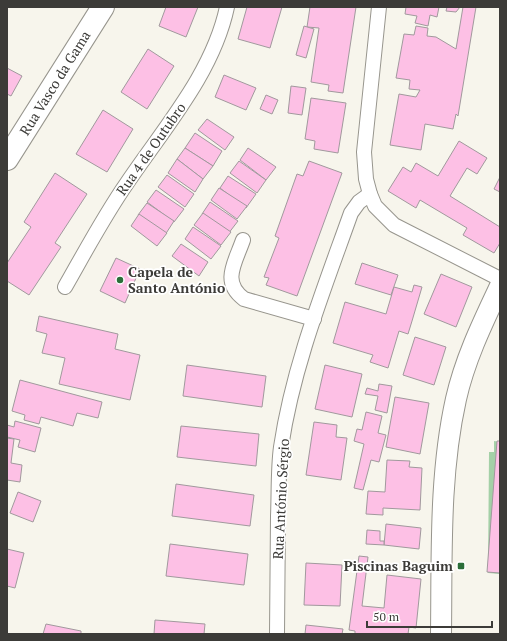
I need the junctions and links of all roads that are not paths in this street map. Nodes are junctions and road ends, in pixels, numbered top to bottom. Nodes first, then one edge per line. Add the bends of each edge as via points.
1 (103, 7) edge
2 (228, 7) edge
3 (379, 7) edge
4 (7, 159) edge
5 (370, 194) junction
6 (243, 240) dead end
7 (500, 279) edge
8 (500, 286) edge
9 (65, 287) dead end
10 (314, 319) junction
11 (277, 634) edge
12 (441, 634) edge

1 - 4 main road, Rua Vasco da Gama
2 - 9 street, Rua 4 de Outubro via 206,64 186,100 107,213
3 - 5 street via 364,152
5 - 7 street via 375,206 394,225
5 - 10 street, Rua António Sérgio via 351,213
6 - 10 street via 230,278 235,292 244,300
8 - 12 street via 479,332 456,398 447,457 442,534
10 - 11 street, Rua António Sérgio via 295,378 281,448

